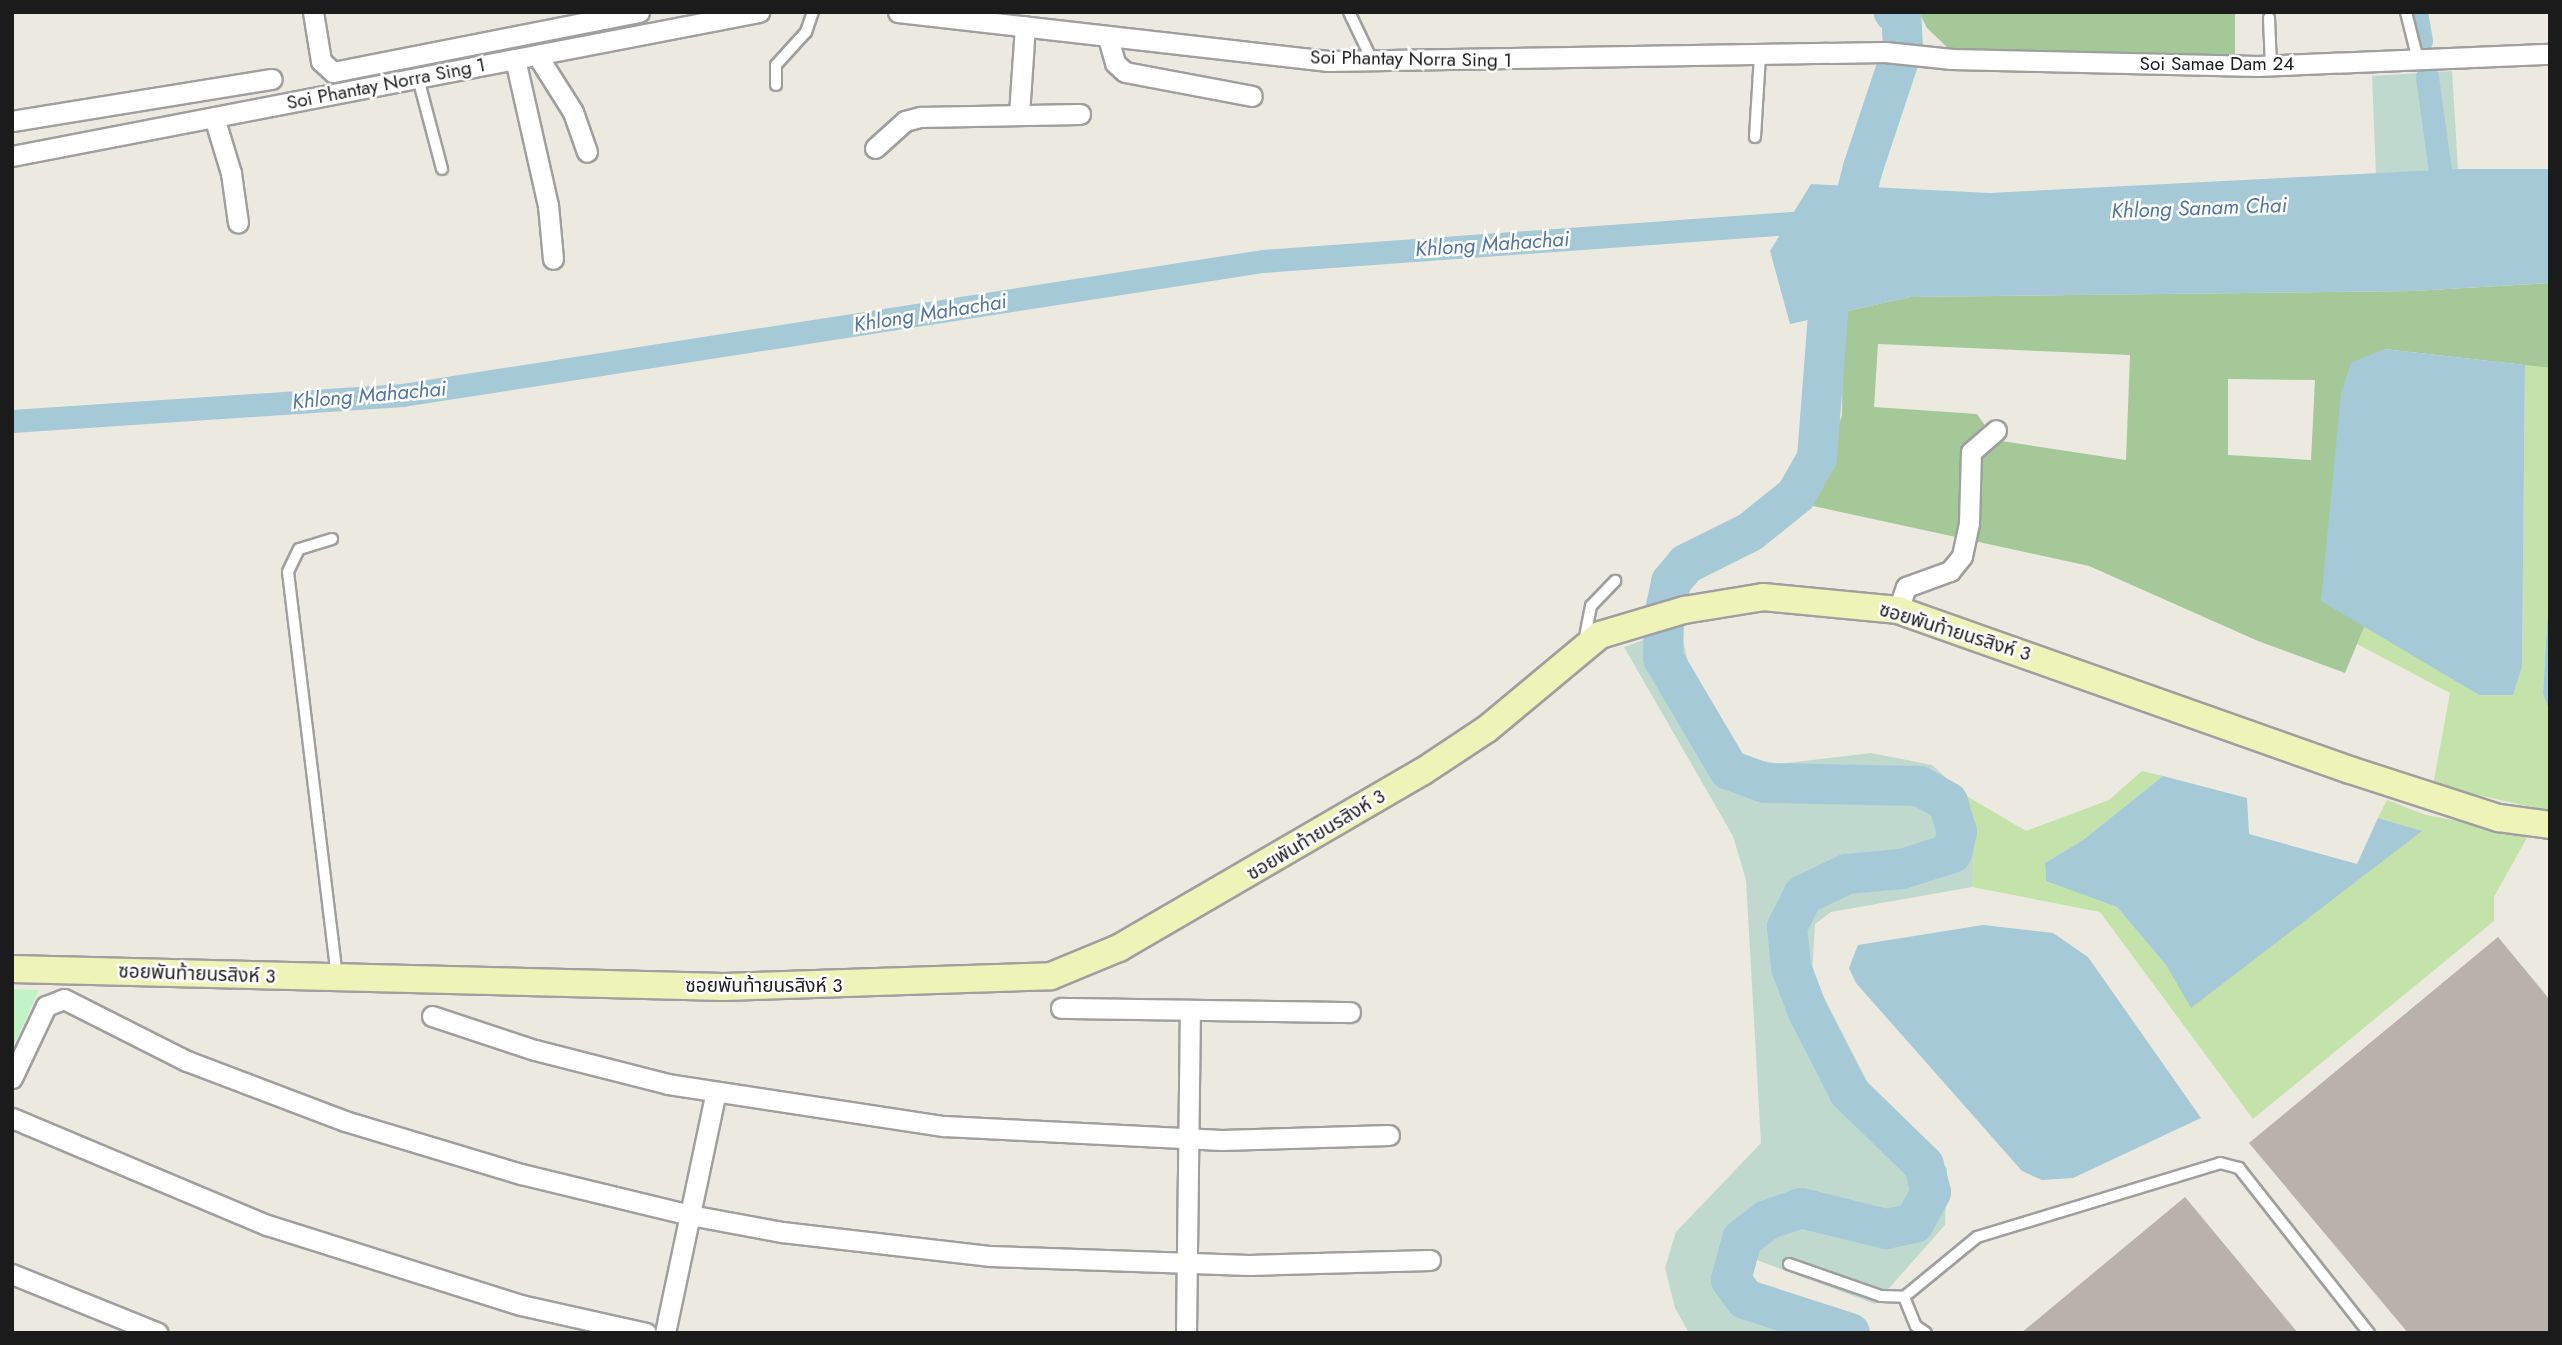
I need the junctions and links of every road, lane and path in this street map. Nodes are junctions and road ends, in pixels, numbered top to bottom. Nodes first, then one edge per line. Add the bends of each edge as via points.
1 (313, 12) edge
2 (639, 12) edge
3 (759, 12) edge
4 (813, 12) edge
5 (898, 12) edge
6 (1349, 12) edge
7 (2406, 12) edge
8 (2269, 18) dead end
9 (1026, 26) junction
10 (1108, 38) junction
11 (1885, 52) joint
12 (2550, 54) edge
13 (537, 55) junction
14 (1760, 57) junction
15 (515, 59) junction
16 (1373, 60) junction
17 (2418, 60) junction
18 (2271, 66) junction
19 (418, 78) junction
20 (272, 79) dead end
21 (776, 85) dead end
22 (1252, 96) dead end
23 (1019, 114) junction
24 (1080, 114) dead end
25 (214, 117) junction
26 (12, 121) edge
27 (1755, 137) dead end
28 (874, 148) dead end
29 (587, 152) dead end
30 (12, 156) edge
31 (442, 170) dead end
32 (238, 223) dead end
33 (553, 260) dead end
34 (1996, 430) dead end
35 (332, 539) dead end
36 (1615, 581) dead end
37 (1898, 610) junction
38 (1584, 646) junction
39 (2550, 825) edge
40 (12, 969) edge
41 (337, 978) junction
42 (1061, 1008) dead end
43 (1190, 1011) junction
44 (1350, 1012) dead end
45 (432, 1016) dead end
46 (12, 1078) edge
47 (716, 1092) junction
48 (12, 1118) edge
49 (1389, 1135) dead end
50 (1188, 1139) junction
51 (690, 1215) junction
52 (1430, 1260) dead end
53 (1186, 1264) junction
54 (1789, 1264) dead end
55 (12, 1274) edge
56 (1903, 1297) junction
57 (158, 1333) edge
58 (646, 1333) edge
59 (665, 1333) edge
60 (1186, 1333) edge
61 (1926, 1333) edge
62 (2370, 1333) edge

1 - 2 street via 321,61 333,72
3 - 13 street, Soi Phantay Norra Sing 1
4 - 21 lane via 806,32 776,65
5 - 9 street, Soi Phantay Norra Sing 1
6 - 16 lane
7 - 17 lane
8 - 18 lane
9 - 10 street, Soi Phantay Norra Sing 1
9 - 23 street
10 - 16 street, Soi Phantay Norra Sing 1 via 1328,61
10 - 22 street via 1115,63 1125,72
11 - 14 street, Soi Phantay Norra Sing 1
11 - 18 street, Soi Samae Dam 24 via 1952,60
12 - 17 street, Soi Samae Dam 24
13 - 15 street, Soi Phantay Norra Sing 1
13 - 29 street via 573,112
14 - 16 street, Soi Phantay Norra Sing 1
14 - 27 lane
15 - 19 street, Soi Phantay Norra Sing 1
15 - 33 street via 548,205
17 - 18 street, Soi Samae Dam 24
19 - 25 street, Soi Phantay Norra Sing 1
19 - 31 lane
20 - 26 street
23 - 24 street
23 - 28 street via 920,117 905,121
25 - 30 street, Soi Phantay Norra Sing 1
25 - 32 street via 231,173
34 - 37 street via 1970,452 1969,523 1962,556 1950,571 1906,587
35 - 41 lane via 299,550 288,572
36 - 38 lane via 1591,606
37 - 38 street, ซอยพันท้ายนรสิงห์ 3 via 1763,597 1628,624
37 - 39 street, ซอยพันท้ายนรสิงห์ 3 via 2350,770 2499,818
38 - 41 street, ซอยพันท้ายนรสิงห์ 3 via 1488,729 1422,772 1119,948 1051,976 724,987
40 - 41 street, ซอยพันท้ายนรสิงห์ 3
42 - 43 street
43 - 44 street
43 - 50 street
45 - 47 street via 601,1068
46 - 51 street via 46,1006 64,999 187,1061 345,1121 521,1174
47 - 50 street via 944,1126
47 - 51 street
48 - 58 street via 139,1176 267,1226 521,1305
49 - 50 street
50 - 53 street
51 - 53 street via 978,1255
51 - 59 street
52 - 53 street
53 - 60 street
54 - 56 lane via 1881,1296
55 - 57 street
56 - 61 lane via 1916,1326
56 - 62 lane via 1977,1237 2220,1163 2239,1168

